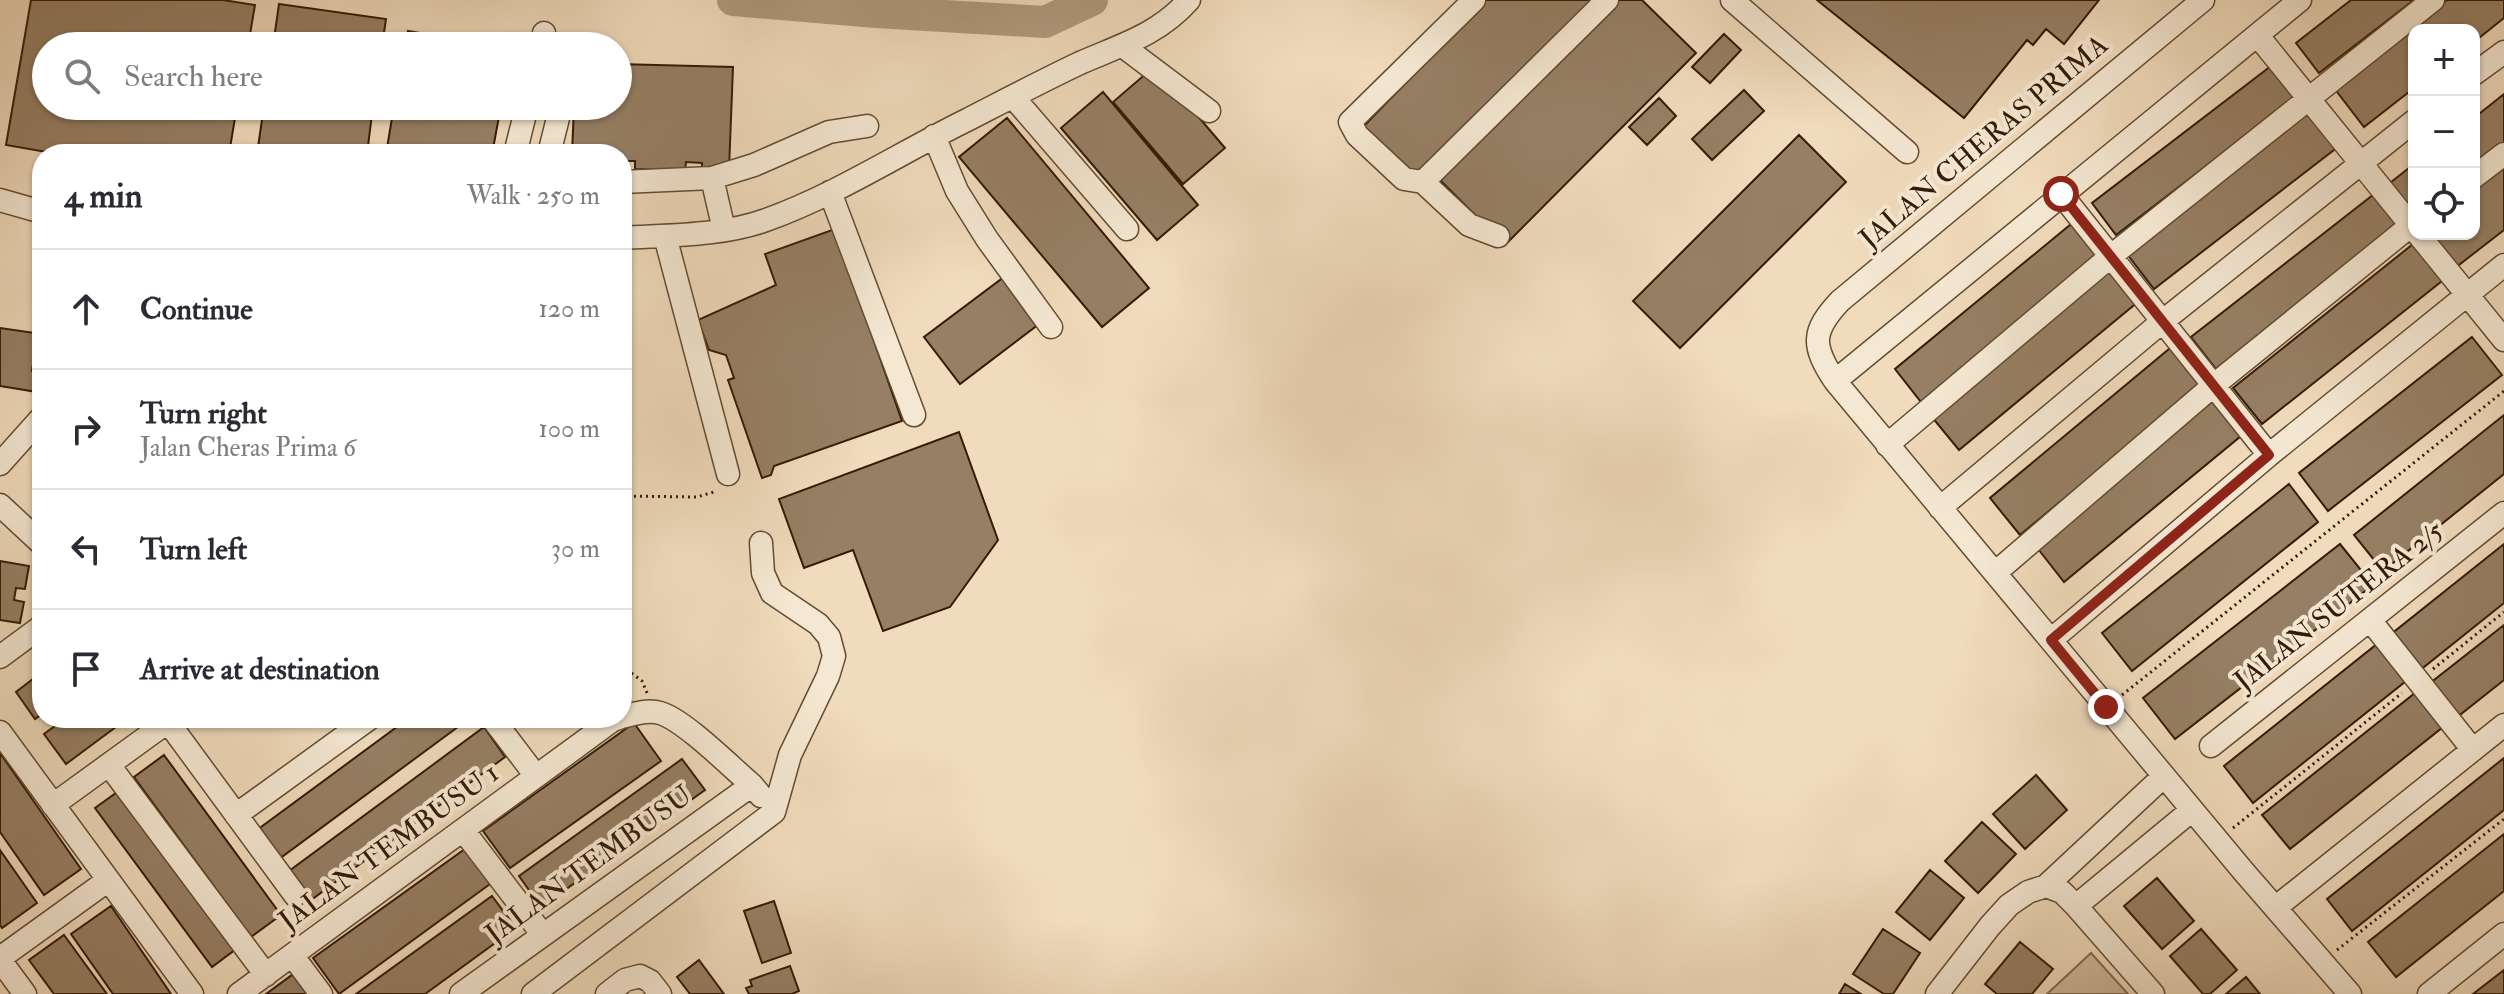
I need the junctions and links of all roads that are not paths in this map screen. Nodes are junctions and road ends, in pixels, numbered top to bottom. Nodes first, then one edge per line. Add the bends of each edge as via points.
1 (1189, 0) edge
2 (1474, 0) edge
3 (1607, 0) edge
4 (1732, 0) edge
5 (2203, 0) edge
6 (2300, 0) edge
7 (2433, 0) edge
8 (2258, 36) junction
9 (1124, 47) junction
10 (2504, 52) edge
11 (2480, 70) edge
12 (1013, 97) junction
13 (2310, 100) junction
14 (1209, 111) dead end
15 (524, 120) edge
16 (558, 120) edge
17 (867, 126) dead end
18 (2408, 126) edge
19 (934, 136) junction
20 (518, 144) edge
21 (552, 144) edge
22 (1907, 152) dead end
23 (2504, 154) edge
24 (2361, 163) junction
25 (2480, 172) edge
26 (712, 178) junction
27 (632, 182) edge
28 (1423, 182) junction
29 (830, 192) junction
30 (2061, 194) junction
31 (0, 200) edge
32 (32, 209) edge
33 (2408, 221) edge
34 (1127, 229) dead end
35 (724, 230) junction
36 (2408, 233) edge
37 (665, 236) junction
38 (1498, 236) dead end
39 (632, 238) edge
40 (2423, 240) edge
41 (2111, 256) junction
42 (2504, 265) edge
43 (2467, 295) junction
44 (2163, 321) junction
45 (1051, 327) dead end
46 (2504, 340) edge
47 (1835, 381) junction
48 (2214, 385) junction
49 (914, 415) dead end
50 (32, 428) edge
51 (1887, 445) junction
52 (2269, 455) junction
53 (0, 464) edge
54 (728, 474) road end
55 (0, 505) edge
56 (1940, 508) junction
57 (2504, 513) edge
58 (32, 535) edge
59 (761, 543) dead end
60 (1995, 573) junction
61 (2370, 620) junction
62 (32, 633) edge
63 (2051, 640) junction
64 (0, 657) edge
65 (632, 716) edge
66 (2504, 725) edge
67 (159, 728) edge
68 (176, 728) edge
69 (347, 728) edge
70 (500, 728) edge
71 (604, 728) edge
72 (0, 732) edge
73 (2211, 746) dead end
74 (2473, 750) junction
75 (109, 765) junction
76 (536, 776) junction
77 (2164, 776) junction
78 (752, 785) junction
79 (53, 805) junction
80 (2192, 810) junction
81 (774, 812) junction
82 (236, 815) junction
83 (463, 830) junction
84 (107, 881) junction
85 (2046, 886) junction
86 (295, 895) dead end
87 (2076, 906) junction
88 (2275, 908) junction
89 (2504, 934) edge
90 (543, 935) junction
91 (292, 955) junction
92 (0, 959) edge
93 (266, 975) junction
94 (25, 994) edge
95 (192, 994) edge
96 (239, 994) edge
97 (321, 994) edge
98 (461, 994) edge
99 (533, 994) edge
100 (607, 994) edge
101 (660, 994) edge
102 (1937, 994) edge
103 (2153, 994) edge
104 (2350, 994) edge
105 (2429, 994) edge

1 - 9 street via 1155,30
2 - 28 street via 1350,122 1404,179
3 - 28 street
4 - 22 street
5 - 47 street, JALAN CHERAS PRIMA via 1840,301 1823,319 1817,341 1821,360
6 - 8 street
7 - 13 street
8 - 13 street
8 - 30 street
9 - 12 street
9 - 14 street
10 - 11 street
12 - 19 street
12 - 34 street
13 - 24 street
13 - 41 street
15 - 20 street
16 - 21 street
17 - 26 street via 829,132
18 - 24 street
19 - 29 street
19 - 45 street via 957,191
23 - 25 street
24 - 33 street
24 - 44 street
26 - 27 street
26 - 35 street
28 - 38 street via 1469,225
29 - 35 street via 764,221
29 - 49 street
30 - 41 street
30 - 47 street
31 - 32 street
35 - 37 street
36 - 48 street
37 - 39 street
37 - 54 street
40 - 43 street
41 - 44 street
41 - 51 street
42 - 43 street
43 - 46 street
43 - 52 street
44 - 48 street
44 - 56 street
47 - 51 street
48 - 52 street
48 - 60 street
50 - 53 street
51 - 56 street
52 - 63 street
55 - 58 street
56 - 60 street
57 - 61 street, JALAN SUTERA 2/5
59 - 81 street via 763,573 772,593 818,624 829,637 834,656 790,755
60 - 63 street
61 - 73 street, JALAN SUTERA 2/5
61 - 74 street
62 - 64 street
63 - 77 street
65 - 78 street via 660,713
66 - 74 street
67 - 75 street
68 - 82 street
69 - 82 street
70 - 76 street
71 - 76 street, JALAN TEMBUSU 1
72 - 79 street
74 - 88 street
75 - 79 street
75 - 93 street
76 - 83 street, JALAN TEMBUSU 1
77 - 80 street
77 - 85 street
78 - 81 street
78 - 90 street, JALAN TEMBUSU
79 - 84 street
80 - 87 street
80 - 88 street
81 - 99 street
82 - 86 street
83 - 90 street
83 - 91 street, JALAN TEMBUSU 1
84 - 92 street
84 - 95 street
85 - 87 street
85 - 102 street via 2009,905
87 - 103 street
88 - 104 street
89 - 105 street
90 - 98 street, JALAN TEMBUSU
91 - 93 street, JALAN TEMBUSU 1
91 - 97 street
92 - 94 street
93 - 96 street, JALAN TEMBUSU 1
100 - 101 street via 640,976

